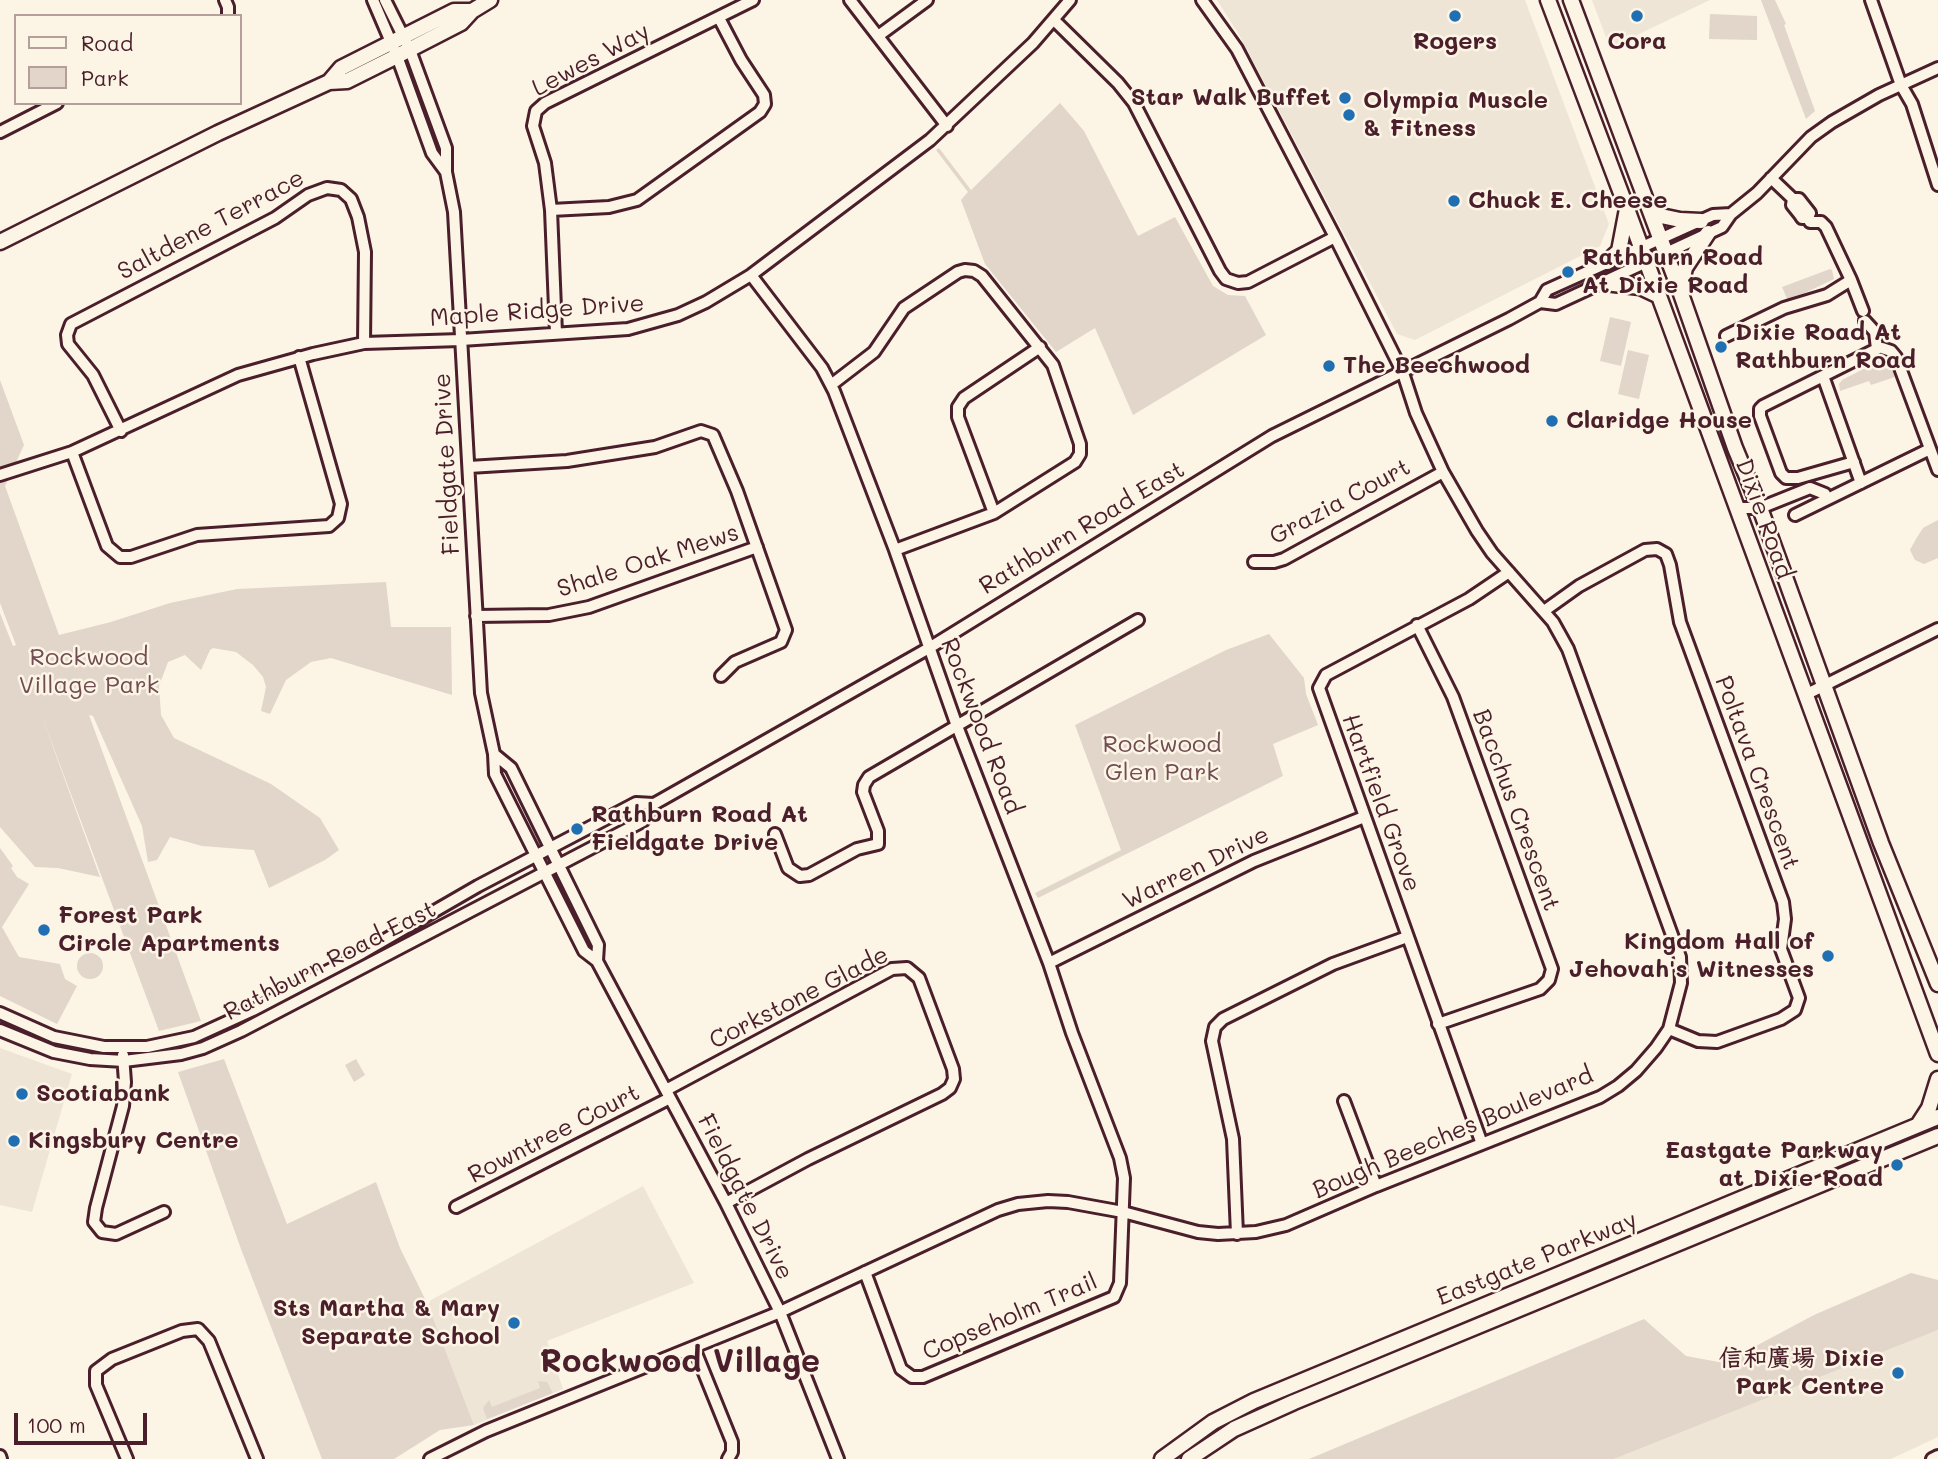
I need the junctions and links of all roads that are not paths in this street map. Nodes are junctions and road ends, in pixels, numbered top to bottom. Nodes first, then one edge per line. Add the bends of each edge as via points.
1 (373, 0) edge
2 (385, 0) edge
3 (490, 0) edge
4 (753, 0) edge
5 (850, 0) edge
6 (927, 0) edge
7 (1070, 0) edge
8 (1202, 0) edge
9 (1548, 0) edge
10 (1571, 0) edge
11 (1871, 0) edge
12 (719, 18) junction
13 (1054, 20) junction
14 (878, 36) junction
15 (400, 46) junction
16 (1938, 68) edge
17 (1902, 85) junction
18 (53, 105) edge
19 (947, 126) junction
20 (0, 132) edge
21 (1772, 178) junction
22 (1938, 185) edge
23 (1647, 202) junction
24 (1627, 209) junction
25 (551, 210) junction
26 (1705, 227) junction
27 (1335, 237) junction
28 (1659, 239) junction
29 (0, 242) edge
30 (1640, 247) junction
31 (1665, 254) junction
32 (1607, 262) junction
33 (1646, 263) junction
34 (751, 275) junction
35 (1852, 280) junction
36 (1605, 283) junction
37 (1680, 291) junction
38 (1659, 296) junction
39 (1540, 302) junction
40 (556, 333) junction
41 (1726, 335) dead end
42 (461, 340) junction
43 (364, 343) junction
44 (1040, 347) junction
45 (1882, 348) dead end
46 (299, 357) junction
47 (1403, 373) junction
48 (1823, 376) junction
49 (831, 385) junction
50 (121, 430) junction
51 (1930, 449) junction
52 (72, 452) junction
53 (1854, 462) junction
54 (470, 467) junction
55 (1938, 470) edge
56 (1443, 472) junction
57 (0, 475) edge
58 (1861, 483) junction
59 (1828, 499) junction
60 (1764, 505) junction
61 (1737, 508) junction
62 (995, 513) junction
63 (1795, 516) dead end
64 (757, 547) junction
65 (895, 550) junction
66 (1254, 562) dead end
67 (1509, 572) junction
68 (1544, 611) junction
69 (476, 616) junction
70 (1138, 620) dead end
71 (1417, 625) junction
72 (1938, 629) edge
73 (929, 648) junction
74 (721, 676) dead end
75 (1824, 685) junction
76 (1805, 695) junction
77 (957, 726) junction
78 (494, 754) junction
79 (654, 804) junction
80 (1364, 817) junction
81 (775, 834) dead end
82 (550, 848) junction
83 (536, 855) junction
84 (559, 866) junction
85 (545, 873) junction
86 (1407, 937) junction
87 (597, 961) junction
88 (1049, 963) junction
89 (1938, 984) edge
90 (0, 1013) edge
91 (1438, 1024) junction
92 (1669, 1029) junction
93 (0, 1030) edge
94 (123, 1048) junction
95 (1938, 1054) edge
96 (124, 1061) junction
97 (1938, 1079) edge
98 (668, 1094) junction
99 (1344, 1101) dead end
100 (1938, 1116) edge
101 (1918, 1125) junction
102 (1938, 1136) edge
103 (1482, 1144) junction
104 (1376, 1186) junction
105 (726, 1203) junction
106 (456, 1207) dead end
107 (164, 1212) dead end
108 (1123, 1212) junction
109 (1237, 1234) junction
110 (865, 1272) junction
111 (780, 1312) junction
112 (694, 1348) junction
113 (1938, 1456) edge
114 (127, 1459) edge
115 (257, 1459) edge
116 (430, 1459) edge
117 (728, 1459) edge
118 (838, 1459) edge
119 (1162, 1459) edge
120 (1189, 1459) edge
121 (1933, 1459) edge

1 - 15 street, Fieldgate Drive
2 - 15 street, Fieldgate Drive
3 - 15 main road via 461,23
4 - 12 street, Lewes Way
5 - 14 street
6 - 14 street
7 - 13 street, Maple Ridge Drive
8 - 27 street, Bough Beeches Boulevard via 1237,49
9 - 24 main road, Dixie Road
10 - 23 main road, Dixie Road
11 - 17 street
12 - 25 street, Lewes Way via 539,107 533,121
12 - 25 street via 762,90 765,99 760,111 637,200 609,207
13 - 19 street, Maple Ridge Drive
13 - 27 street via 1134,103 1226,279 1248,282
14 - 19 street
15 - 29 main road via 341,68 329,82
15 - 42 street, Fieldgate Drive via 446,148
16 - 17 street, Rathburn Road East
17 - 21 street, Rathburn Road East via 1811,137
17 - 22 street
18 - 20 street
19 - 34 street, Maple Ridge Drive
21 - 26 street, Rathburn Road East via 1741,207 1731,214 1713,215
21 - 35 street via 1793,199 1802,218 1826,227
23 - 26 main road via 1661,216
23 - 28 main road, Dixie Road
24 - 30 main road, Dixie Road
24 - 32 main road via 1619,251
25 - 40 street, Lewes Way
26 - 28 street, Rathburn Road East
26 - 31 street, Rathburn Road East
26 - 37 main road via 1685,268
27 - 47 street, Bough Beeches Boulevard
28 - 30 street, Rathburn Road East
28 - 31 main road, Dixie Road
30 - 32 street, Rathburn Road East
30 - 33 main road, Dixie Road
31 - 33 street, Rathburn Road East
31 - 37 main road, Dixie Road
32 - 39 street, Rathburn Road East via 1547,290
33 - 36 street, Rathburn Road East
33 - 38 main road, Dixie Road
34 - 40 street, Maple Ridge Drive via 665,320 628,328
34 - 49 street, Rockwood Road
35 - 41 street via 1827,295 1784,308
35 - 48 street via 1864,316 1875,332 1877,349
36 - 38 main road via 1640,287
36 - 39 street, Rathburn Road East via 1556,304
37 - 60 main road, Dixie Road via 1735,448
38 - 61 main road, Dixie Road
39 - 47 street, Rathburn Road East
40 - 42 street, Maple Ridge Drive
42 - 43 street, Maple Ridge Drive
42 - 54 street, Fieldgate Drive
43 - 46 street, Maple Ridge Drive
43 - 50 street, Saltdene Terrace via 365,252 358,217 351,199 341,190 327,188 71,324 68,344 93,375
44 - 49 street via 982,276 962,270 904,308 874,352
44 - 62 street via 964,398 958,407
44 - 62 street via 1053,365 1080,454 1072,465
45 - 51 street via 1896,357
46 - 50 street, Maple Ridge Drive via 237,375
46 - 52 street via 339,492 340,514 328,526 197,535 120,557 105,543
47 - 56 street, Bough Beeches Boulevard
47 - 73 street, Rathburn Road East via 1272,436
48 - 53 street
48 - 53 street via 1763,406 1760,416 1786,478
49 - 65 street, Rockwood Road
50 - 52 street, Maple Ridge Drive
51 - 55 street
51 - 58 street
52 - 57 street, Maple Ridge Drive
53 - 58 street
54 - 64 street, Shale Oak Mews via 638,451 705,431 716,440
54 - 69 street, Fieldgate Drive
56 - 66 street, Grazia Court via 1284,559
56 - 67 street, Bough Beeches Boulevard via 1477,531
58 - 59 street
59 - 60 street via 1810,488
59 - 63 street
60 - 61 street
60 - 75 main road, Dixie Road
61 - 76 main road, Dixie Road
62 - 65 street
64 - 69 street, Shale Oak Mews via 589,607 549,615
64 - 74 street via 786,636 731,664
65 - 73 street, Rockwood Road
67 - 68 street, Bough Beeches Boulevard
67 - 71 street, Hartfield Grove
68 - 92 street, Bough Beeches Boulevard via 1568,649 1680,957 1681,983
68 - 92 street, Poltava Crescent via 1645,550 1665,554 1680,622 1783,902 1782,954 1799,998 1795,1010 1717,1042 1698,1041
69 - 78 street, Fieldgate Drive via 481,693
70 - 77 street
71 - 80 street, Hartfield Grove via 1326,675 1319,685
71 - 91 street, Bacchus Crescent via 1453,697 1552,969 1540,989
72 - 75 street
73 - 77 street, Rockwood Road
73 - 79 street, Rathburn Road East
75 - 76 street
75 - 89 main road, Dixie Road
76 - 95 main road, Dixie Road
77 - 81 street via 866,781 864,794 878,831 877,844 800,876 788,868
77 - 88 street, Rockwood Road
78 - 82 street, Fieldgate Drive via 510,768
78 - 83 street, Fieldgate Drive via 495,774
79 - 82 street, Rathburn Road East via 636,803
79 - 84 street, Rathburn Road East via 643,821
80 - 86 street, Hartfield Grove
80 - 88 street, Warren Drive via 1254,861
82 - 83 street, Rathburn Road East
82 - 84 street, Fieldgate Drive
83 - 85 street, Fieldgate Drive
83 - 94 street, Rathburn Road East via 227,1024 176,1042
84 - 85 street, Rathburn Road East
84 - 87 street, Fieldgate Drive via 598,945
85 - 87 street, Fieldgate Drive via 584,951
85 - 96 street, Rathburn Road East via 220,1041 168,1058
86 - 91 street, Hartfield Grove
86 - 109 street via 1333,964 1215,1027 1212,1041 1233,1132
87 - 98 street, Fieldgate Drive
88 - 108 street, Rockwood Road via 1120,1158
90 - 94 street, Rathburn Road East via 62,1040
91 - 103 street, Hartfield Grove
92 - 103 street, Bough Beeches Boulevard via 1642,1066 1610,1091
93 - 96 street, Rathburn Road East via 54,1052
94 - 96 street
96 - 107 street via 122,1106 94,1222 102,1232 116,1234
97 - 101 main road
98 - 105 street, Fieldgate Drive
98 - 105 street, Corkstone Glade via 892,969 907,968 919,978 953,1069 950,1088
98 - 106 street, Rowntree Court
99 - 104 street
100 - 101 main road, Eastgate Parkway
101 - 119 main road, Eastgate Parkway via 1254,1401 1213,1422
102 - 120 main road, Eastgate Parkway via 1294,1402 1234,1429
103 - 104 street, Bough Beeches Boulevard
104 - 109 street, Bough Beeches Boulevard via 1286,1225
105 - 111 street, Fieldgate Drive
108 - 109 street, Bough Beeches Boulevard via 1198,1232
108 - 110 street, Bough Beeches Boulevard via 1058,1201 1018,1204
108 - 110 street, Copseholm Trail via 1120,1283 1114,1297 923,1377 912,1377 901,1368
110 - 111 street, Bough Beeches Boulevard
111 - 112 street, Bough Beeches Boulevard
111 - 118 street, Fieldgate Drive
112 - 116 street, Bough Beeches Boulevard via 486,1431
112 - 117 street via 732,1442
113 - 121 street
114 - 115 street via 96,1385 96,1371 112,1359 198,1329 209,1341

